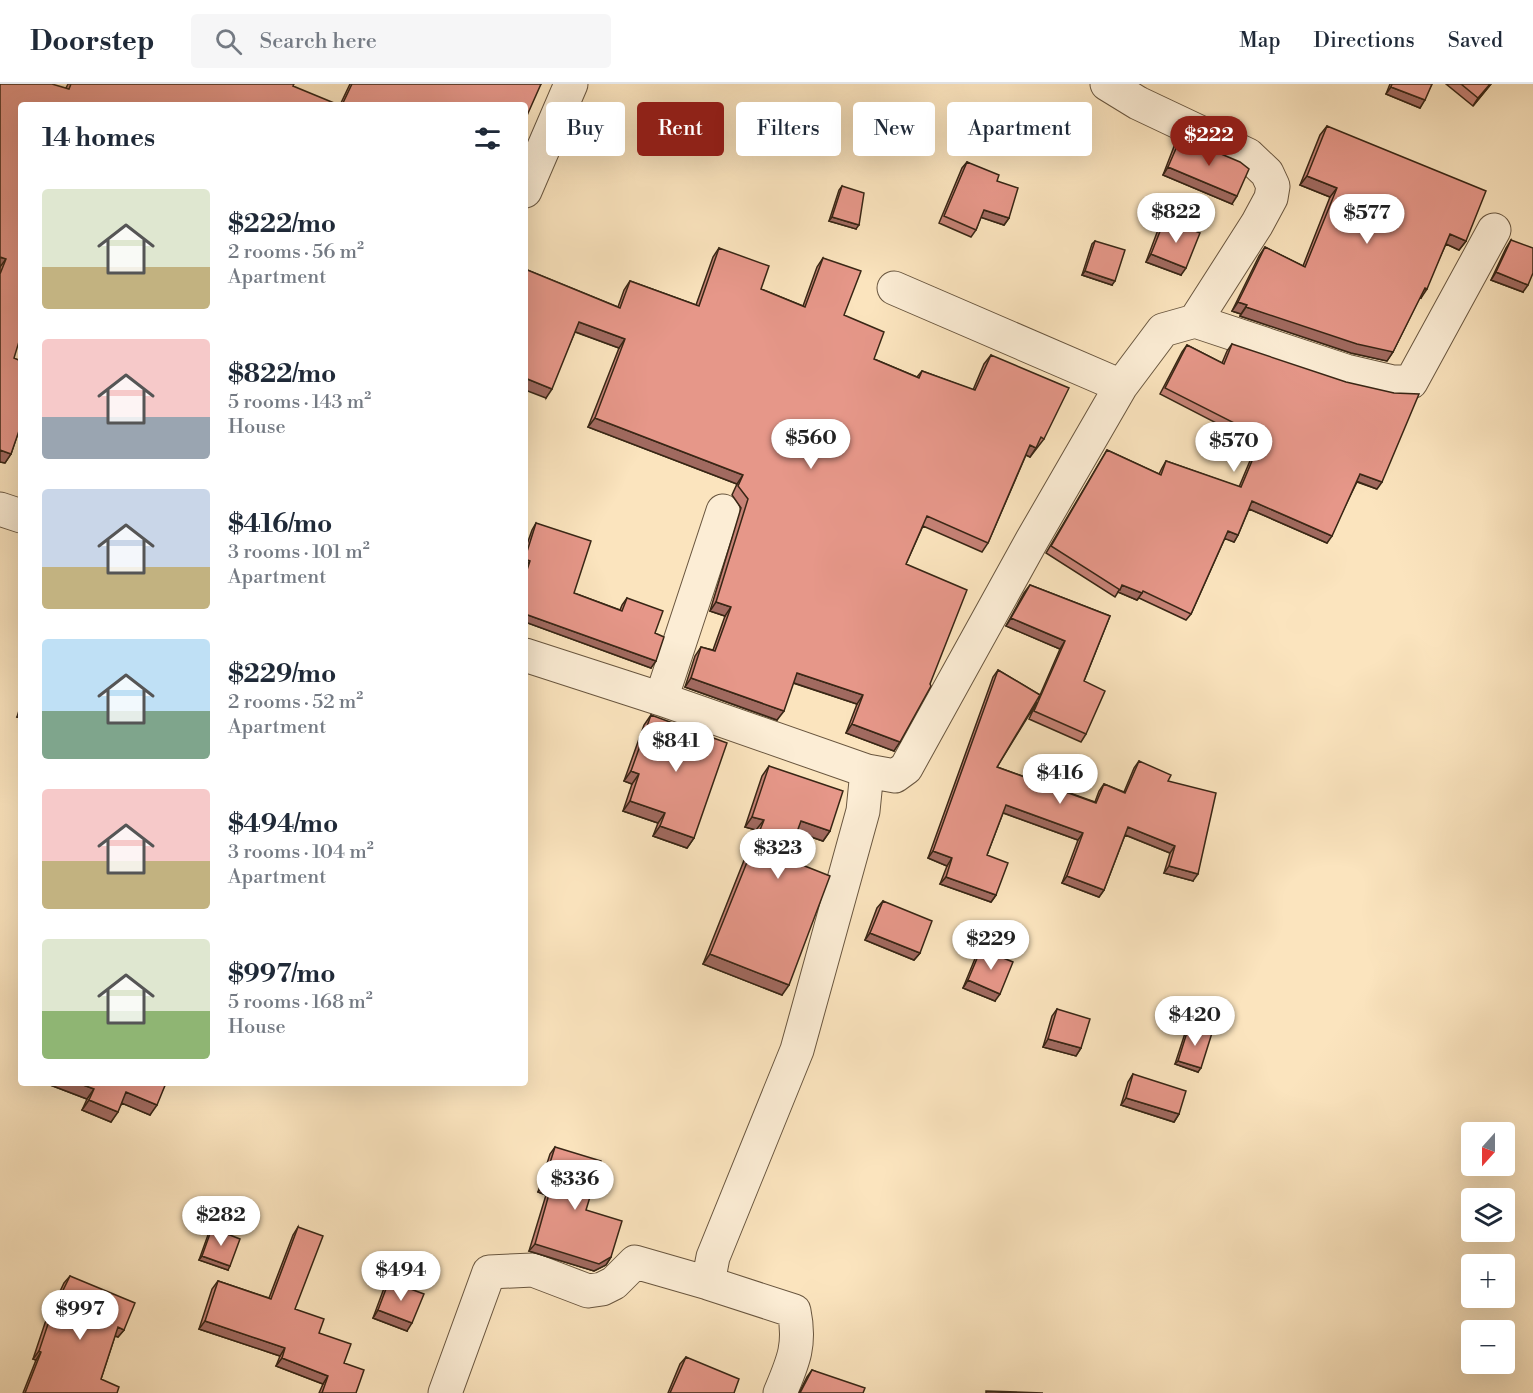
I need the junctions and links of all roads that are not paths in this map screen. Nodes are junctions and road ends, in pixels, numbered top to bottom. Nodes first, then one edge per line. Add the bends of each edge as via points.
1 (571, 84) edge
2 (1107, 84) edge
3 (528, 184) edge
4 (1494, 230) dead end
5 (894, 288) dead end
6 (1195, 321) junction
7 (1121, 386) junction
8 (0, 509) edge
9 (723, 510) dead end
10 (18, 515) edge
11 (528, 657) edge
12 (661, 699) junction
13 (867, 771) junction
14 (708, 1283) junction
15 (445, 1393) edge
16 (780, 1393) edge

1 - 3 street
2 - 6 street via 1138,103 1248,155 1267,173 1273,186 1257,224
4 - 6 street via 1411,382 1393,382 1346,371
5 - 7 street
6 - 7 street via 1163,330
7 - 13 street via 906,768 895,776
8 - 10 street
9 - 12 street
11 - 12 street
12 - 13 street
13 - 14 street via 862,811 797,1050 713,1257
14 - 15 street via 635,1262 614,1283 588,1291 533,1270 489,1272
14 - 16 street via 794,1311 799,1334

